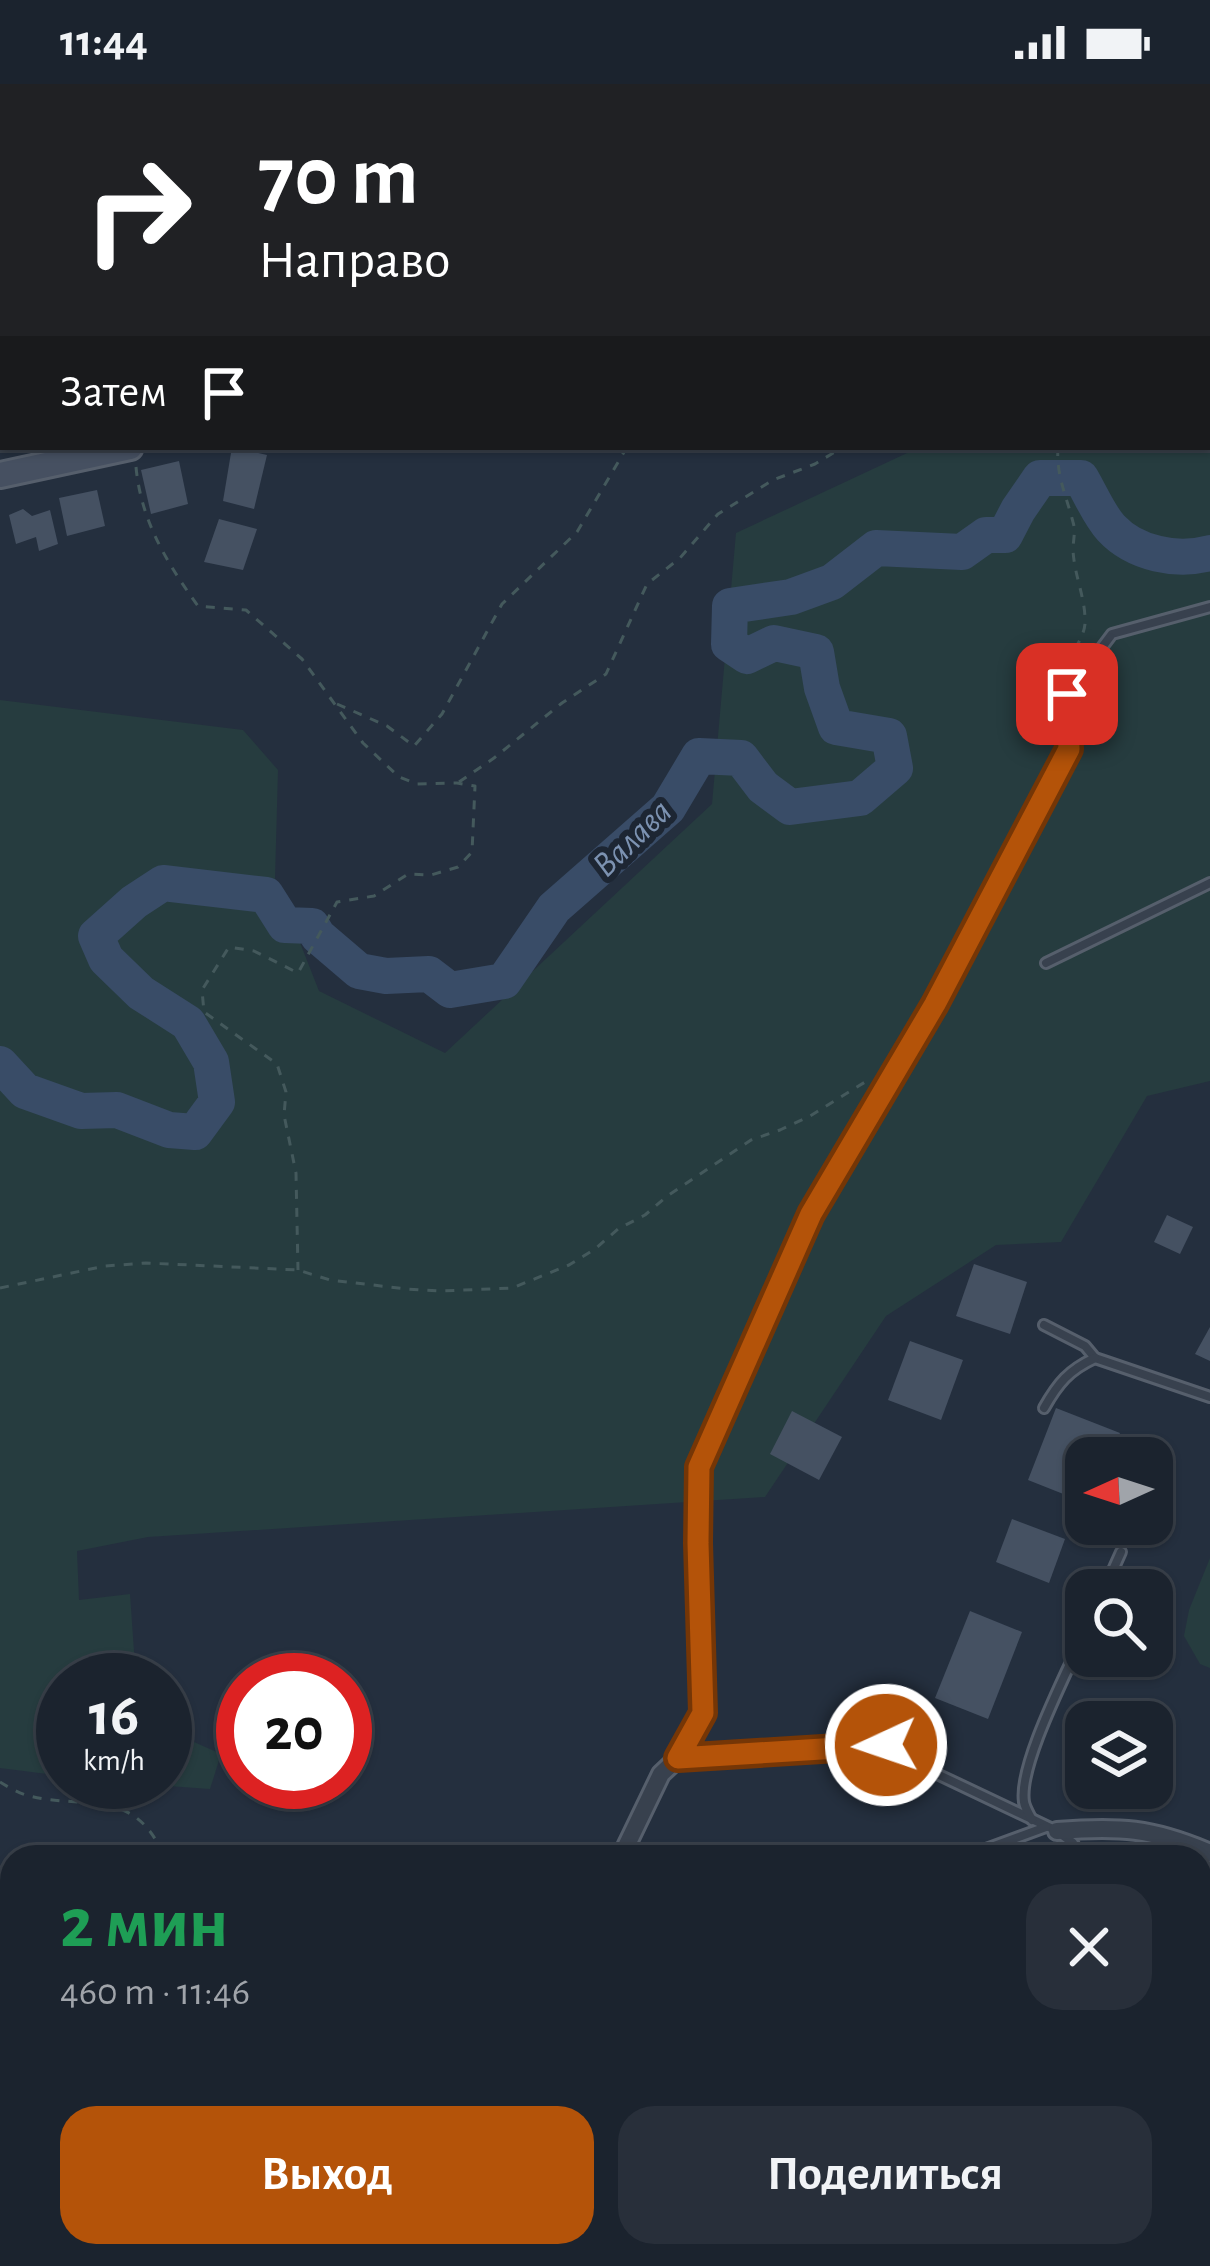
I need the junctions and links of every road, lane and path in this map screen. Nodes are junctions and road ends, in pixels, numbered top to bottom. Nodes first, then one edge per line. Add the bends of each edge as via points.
1 (626, 450) edge
2 (837, 450) edge
3 (1058, 450) edge
4 (132, 451) edge
5 (0, 475) edge
6 (1210, 607) edge
7 (1067, 694) junction
8 (333, 702) junction
9 (458, 783) junction
10 (1210, 884) edge
11 (1046, 964) dead end
12 (873, 1077) dead end
13 (298, 1270) junction
14 (0, 1288) edge
15 (1044, 1325) dead end
16 (1095, 1358) junction
17 (1210, 1397) edge
18 (1044, 1408) dead end
19 (1121, 1552) dead end
20 (1113, 1569) edge
21 (1065, 1677) edge
22 (678, 1758) junction
23 (0, 1782) edge
24 (1032, 1821) junction
25 (1051, 1829) junction
26 (159, 1845) edge
27 (626, 1845) edge
28 (1001, 1845) edge
29 (1074, 1845) edge
30 (1191, 1845) edge

1 - 8 path via 577,532 502,604 442,714 415,746
2 - 9 path via 718,514 647,584 605,674
3 - 7 path via 1085,616
4 - 5 main road
4 - 8 path via 144,513 198,606 246,610 302,659
6 - 7 lane via 1112,634
7 - 22 street via 1069,749 935,1004 811,1214 699,1467 703,1713
8 - 9 path via 398,777
9 - 13 path via 475,786 476,800 472,851 458,867 408,874 374,896 337,902 298,973 229,947 202,990 204,1012 277,1064 296,1172
10 - 11 lane
12 - 13 path via 751,1140 595,1249 512,1288 406,1289
13 - 14 path via 105,1265
15 - 16 lane
16 - 17 lane
16 - 18 lane via 1074,1368
19 - 20 lane
21 - 24 lane via 1025,1778
22 - 24 lane via 886,1745
22 - 27 street via 661,1774
23 - 26 path via 23,1794 110,1806 135,1816
24 - 25 lane
25 - 28 lane
25 - 29 lane
25 - 30 street via 1115,1827

